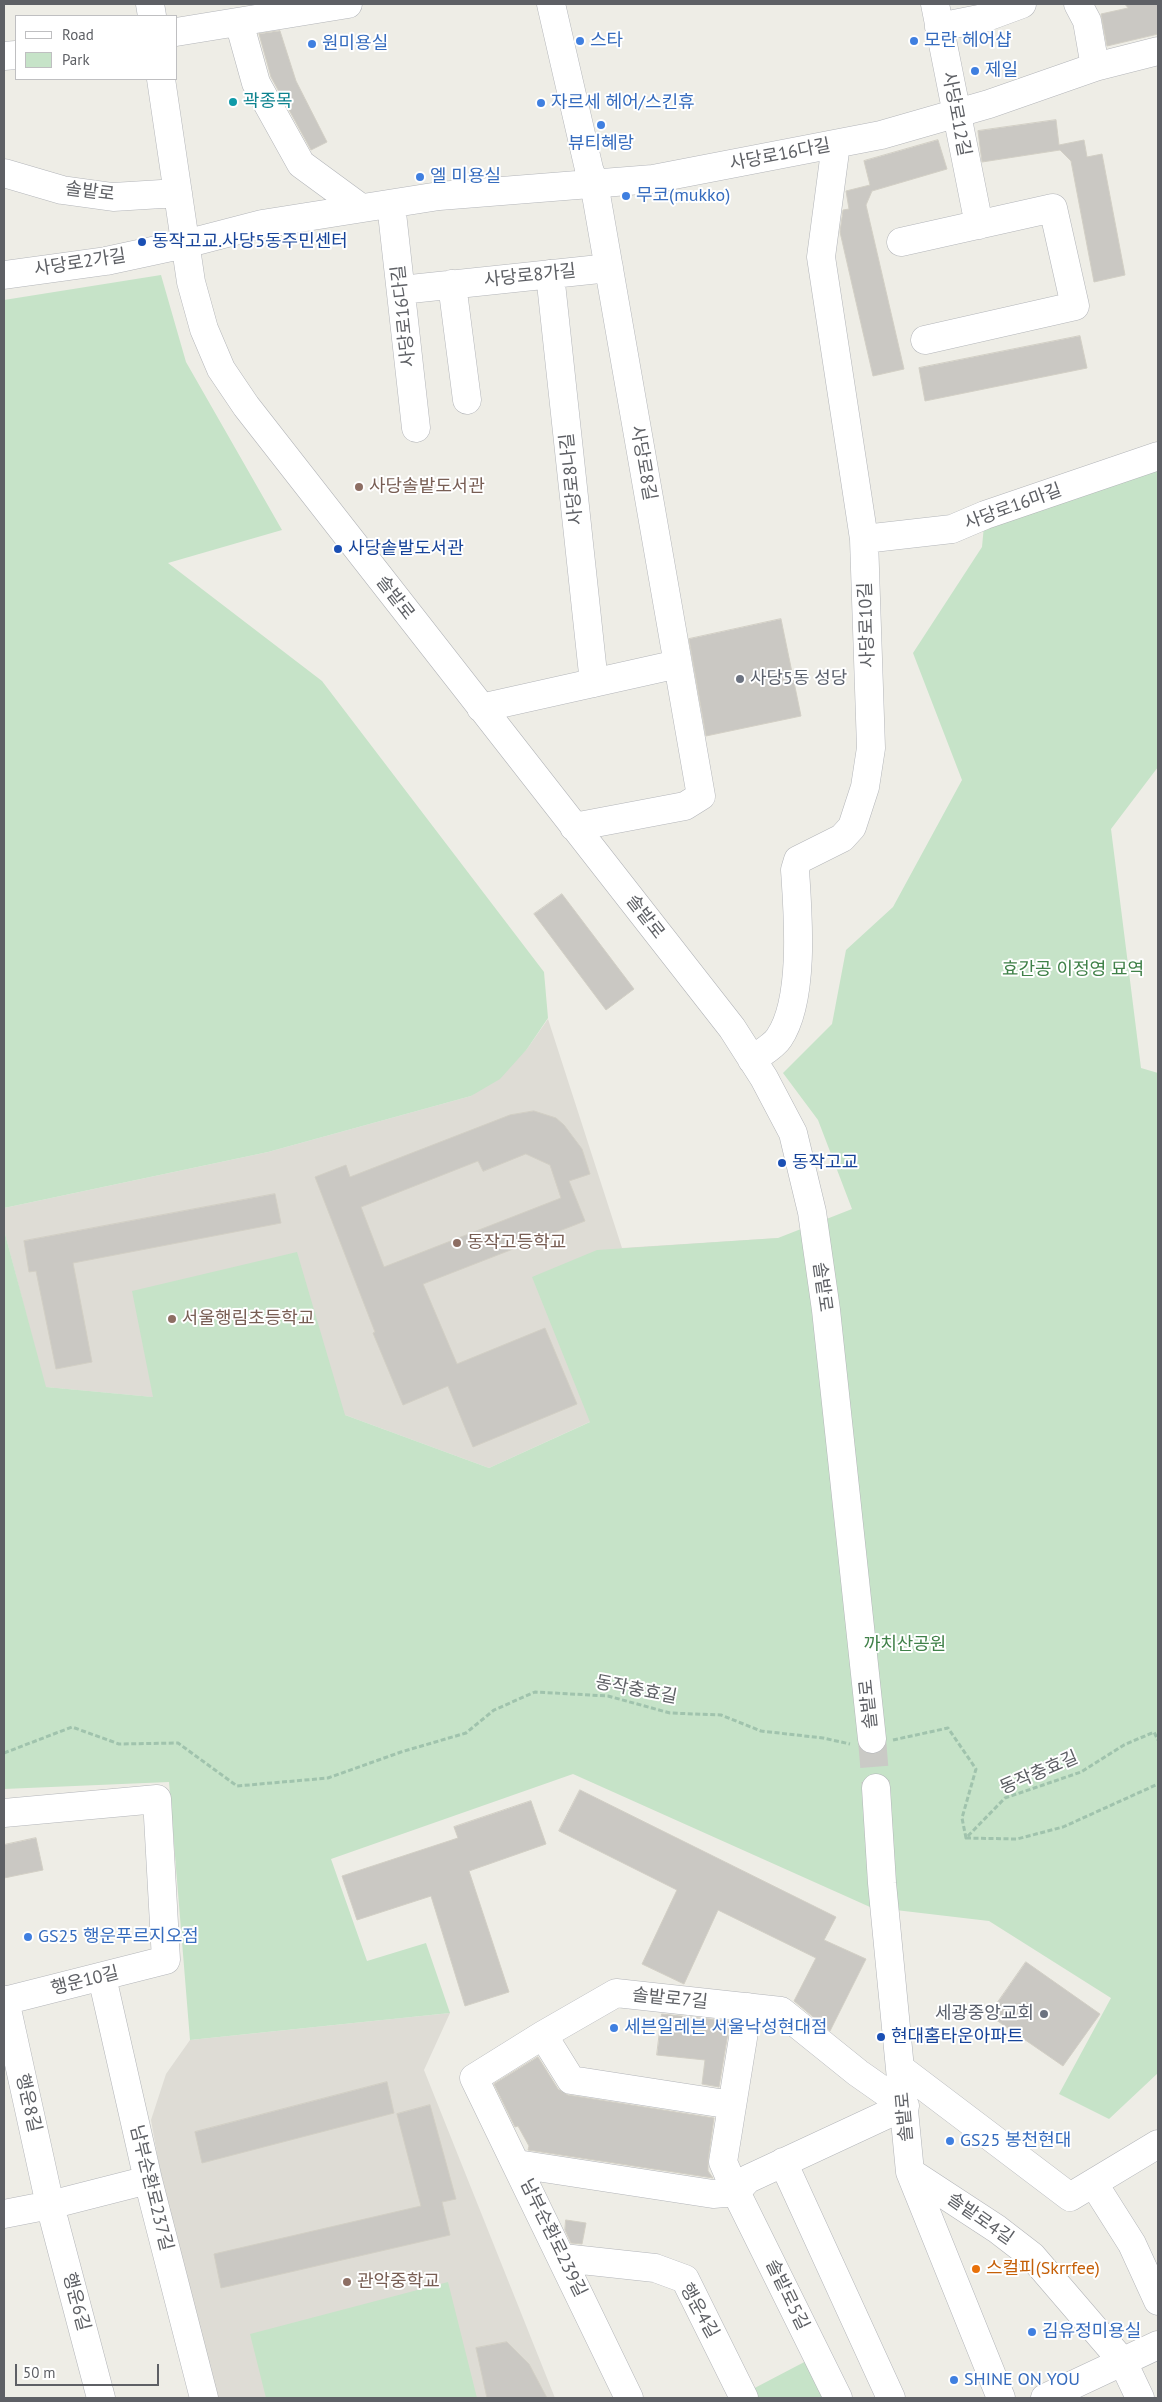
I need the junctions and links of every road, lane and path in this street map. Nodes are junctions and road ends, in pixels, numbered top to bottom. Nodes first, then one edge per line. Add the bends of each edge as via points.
1 (348, 4) edge
2 (552, 4) edge
3 (1022, 4) edge
4 (1078, 4) edge
5 (937, 16) edge
6 (239, 22) junction
7 (178, 32) edge
8 (1158, 51) edge
9 (1095, 67) junction
10 (161, 80) edge
11 (956, 114) junction
12 (836, 144) junction
13 (4, 173) edge
14 (594, 183) junction
15 (178, 193) junction
16 (390, 204) junction
17 (361, 208) junction
18 (979, 225) junction
19 (901, 242) dead end
20 (185, 244) junction
21 (609, 268) junction
22 (550, 274) junction
23 (4, 275) edge
24 (452, 284) junction
25 (401, 290) junction
26 (924, 340) dead end
27 (467, 400) dead end
28 (416, 428) dead end
29 (1158, 456) edge
30 (864, 539) junction
31 (678, 664) junction
32 (594, 683) junction
33 (481, 708) junction
34 (574, 826) junction
35 (752, 1060) junction
36 (1158, 1740) edge
37 (870, 1741) junction
38 (4, 1753) edge
39 (1158, 1784) edge
40 (876, 1788) tunnel mouth
41 (4, 1813) edge
42 (966, 1838) junction
43 (102, 1977) junction
44 (4, 2000) edge
45 (748, 2007) junction
46 (543, 2035) junction
47 (901, 2069) junction
48 (474, 2078) joint
49 (732, 2105) junction
50 (904, 2106) junction
51 (1158, 2144) edge
52 (783, 2162) junction
53 (517, 2164) junction
54 (910, 2172) junction
55 (148, 2180) junction
56 (1094, 2184) junction
57 (736, 2192) junction
58 (50, 2205) junction
59 (4, 2214) edge
60 (563, 2258) junction
61 (1158, 2301) edge
62 (1158, 2345) edge
63 (1123, 2362) junction
64 (101, 2398) edge
65 (204, 2398) edge
66 (629, 2398) edge
67 (744, 2398) edge
68 (838, 2398) edge
69 (891, 2398) edge
70 (1001, 2398) edge
71 (1045, 2398) edge
72 (1140, 2398) edge

1 - 6 street
2 - 14 street, 사당로8길
3 - 5 street via 984,18
4 - 9 street via 1087,21
5 - 11 street, 사당로12길
6 - 7 street
6 - 17 street via 256,83 302,164
8 - 9 street, 사당로16다길
9 - 11 street, 사당로16다길
10 - 15 street, 솔밭로
11 - 12 street, 사당로16다길
11 - 18 street, 사당로12길
12 - 14 street, 사당로16다길 via 652,179
12 - 30 street, 사당로10길 via 821,257
13 - 15 street, 솔밭로 via 62,190 113,197
14 - 16 street, 사당로16다길 via 439,196
14 - 21 street, 사당로8길
15 - 20 street, 솔밭로
16 - 17 street, 사당로16다길
16 - 25 street, 사당로16다길
17 - 20 street, 사당로16다길 via 262,224
18 - 19 street
18 - 26 street via 1053,208 1075,306
20 - 23 street, 사당로2가길 via 106,261
20 - 33 street, 솔밭로 via 204,330 226,376
21 - 22 street, 사당로8가길
21 - 31 street, 사당로8길
22 - 24 street, 사당로8가길
22 - 32 street, 사당로8나길
24 - 25 street, 사당로8가길
24 - 27 street
25 - 28 street, 사당로16다길
29 - 30 street, 사당로16마길 via 984,515 952,529
30 - 35 street, 사당로10길 via 871,748 865,787 852,827 842,838 798,860 795,870 800,943 790,1014 779,1039
31 - 32 street
31 - 34 street, 사당로8길 via 700,796 685,806
32 - 33 street
33 - 34 street, 솔밭로
34 - 35 street, 솔밭로 via 732,1028
35 - 37 street, 솔밭로 via 793,1133 812,1212 826,1310
36 - 42 path, 동작충효길 via 1154,1732 1124,1745 1082,1772 1006,1798
37 - 38 path, 동작충효길 via 761,1731 721,1715 670,1713 608,1696 535,1692 494,1710 466,1733 328,1778 237,1786 178,1743 119,1744 72,1728
37 - 42 path, 동작충효길 via 948,1728 976,1770 962,1818
39 - 42 path via 1063,1827 1018,1839
40 - 47 street, 솔밭로
41 - 43 street, 행운10길 via 157,1799 166,1960
43 - 44 street, 행운10길
43 - 55 street, 남부순환로237길
44 - 58 street, 행운8길
45 - 46 street, 솔밭로7길 via 616,1993
45 - 49 street
45 - 50 street, 솔밭로7길 via 781,2011
46 - 48 street, 솔밭로7길
46 - 49 street via 571,2080
47 - 50 street, 솔밭로
47 - 56 street via 1070,2198
48 - 53 street, 남부순환로239길
49 - 57 street via 723,2162
50 - 52 street
50 - 54 street, 솔밭로
51 - 56 street
52 - 57 street via 748,2179
52 - 69 street
53 - 57 street via 713,2194
53 - 60 street, 남부순환로239길
54 - 63 street, 솔밭로4길 via 1032,2256
54 - 70 street, 솔밭로
55 - 58 street
55 - 65 street, 남부순환로237길
56 - 61 street via 1132,2244
57 - 68 street, 솔밭로5길
58 - 59 street
58 - 64 street, 행운6길
60 - 66 street, 남부순환로239길
60 - 67 street, 행운4길 via 655,2268 685,2280
62 - 63 street
63 - 71 street
63 - 72 street, 솔밭로4길

